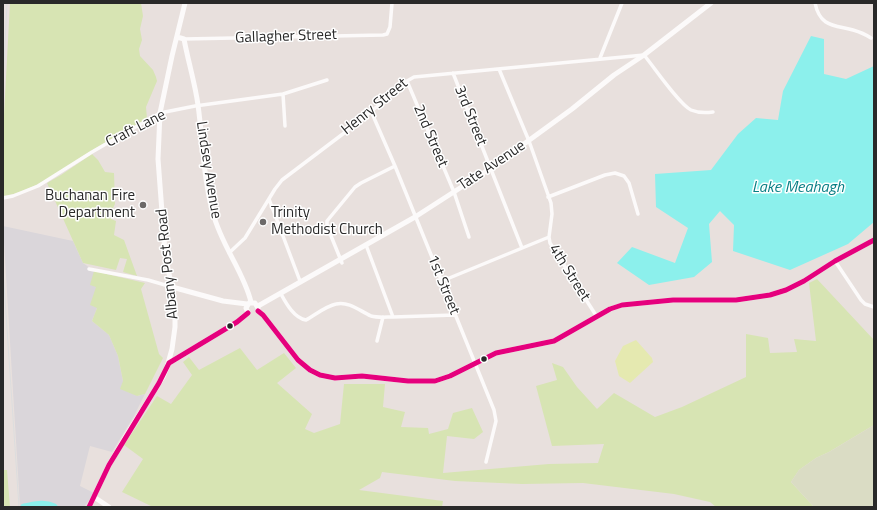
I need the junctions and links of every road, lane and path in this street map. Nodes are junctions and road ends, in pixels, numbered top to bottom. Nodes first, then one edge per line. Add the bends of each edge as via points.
1 (185, 3) edge
2 (392, 3) edge
3 (622, 3) edge
4 (711, 3) edge
5 (815, 3) edge
6 (176, 37) junction
7 (871, 38) dead end
8 (184, 39) junction
9 (644, 55) junction
10 (600, 58) junction
11 (499, 69) junction
12 (453, 73) junction
13 (327, 80) dead end
14 (407, 81) junction
15 (283, 94) junction
16 (198, 106) junction
17 (371, 111) junction
18 (713, 112) dead end
19 (160, 113) junction
20 (285, 126) dead end
21 (529, 141) junction
22 (395, 166) junction
23 (491, 168) junction
24 (454, 192) junction
25 (548, 197) junction
26 (4, 198) edge
27 (269, 200) junction
28 (638, 214) dead end
29 (415, 217) junction
30 (469, 237) dead end
31 (549, 237) junction
32 (874, 240) edge
33 (366, 245) junction
34 (522, 248) junction
35 (229, 253) junction
36 (342, 261) junction
37 (835, 261) junction
38 (88, 269) dead end
39 (300, 281) junction
40 (442, 282) junction
41 (172, 287) junction
42 (281, 294) junction
43 (249, 303) junction
44 (874, 307) edge
45 (258, 308) junction
46 (248, 313) junction
47 (455, 314) junction
48 (383, 317) junction
49 (393, 317) junction
50 (597, 317) junction
51 (377, 341) dead end
52 (169, 363) junction
53 (476, 364) junction
54 (486, 462) dead end
55 (94, 496) junction
56 (88, 507) edge
57 (109, 507) edge

1 - 6 street, Albany Post Road
2 - 8 street, Gallagher Street via 390,28 387,34
3 - 10 street
4 - 9 street, Tate Avenue
5 - 7 street via 819,14 829,24
6 - 8 street
6 - 19 street, Albany Post Road
8 - 16 street, Lindsey Avenue
9 - 10 street, Henry Street
9 - 18 street via 683,105 692,111
9 - 21 street, Tate Avenue
10 - 11 street, Henry Street
11 - 12 street, Henry Street
11 - 21 street, 4th Street
12 - 14 street, Henry Street via 414,77
12 - 23 street, 3rd Street
13 - 15 street, Craft Lane
14 - 17 street, Henry Street
14 - 24 street, 2nd Street
15 - 16 street, Craft Lane
15 - 20 street
16 - 19 street, Craft Lane
16 - 35 street, Lindsey Avenue via 212,212
17 - 22 street, 1st Street
17 - 27 street, Henry Street via 282,180
19 - 26 street, Craft Lane via 38,186
19 - 41 street, Albany Post Road via 158,159 165,252
21 - 23 street, Tate Avenue
21 - 25 street, 4th Street
22 - 29 street, 1st Street
22 - 36 street via 355,187 326,224
23 - 24 street, Tate Avenue
23 - 34 street, 3rd Street
24 - 29 street, Tate Avenue
24 - 30 street, 2nd Street
25 - 28 street via 615,173 624,176 629,183
25 - 31 street, 4th Street via 552,214
27 - 35 street, Henry Street via 245,238
27 - 39 street
29 - 33 street, Tate Avenue
29 - 40 street, 1st Street
31 - 34 street
31 - 50 street, 4th Street via 550,243
32 - 37 street
33 - 36 street, Tate Avenue
33 - 49 street
34 - 40 street
35 - 43 street, Lindsey Avenue via 248,291
36 - 39 street, Tate Avenue
37 - 44 street via 864,304
37 - 50 street via 804,281 770,295 736,300 673,300 622,305
38 - 41 street
39 - 42 street, Tate Avenue
40 - 47 street, 1st Street
41 - 43 street via 223,301
41 - 52 street, Albany Post Road via 175,324
42 - 45 street, Tate Avenue
42 - 48 street via 293,312 306,320 334,304 345,304 371,316
43 - 45 street via 255,303
43 - 46 street via 246,309
45 - 46 street via 254,314
45 - 53 street via 304,366 325,376 435,381
46 - 52 street
47 - 49 street
47 - 53 street, 1st Street
48 - 49 street
48 - 51 street
50 - 53 street via 554,341 496,354
52 - 55 street, Albany Post Road via 131,426
53 - 54 street, 1st Street via 496,417
55 - 56 street, Albany Post Road
55 - 57 street

